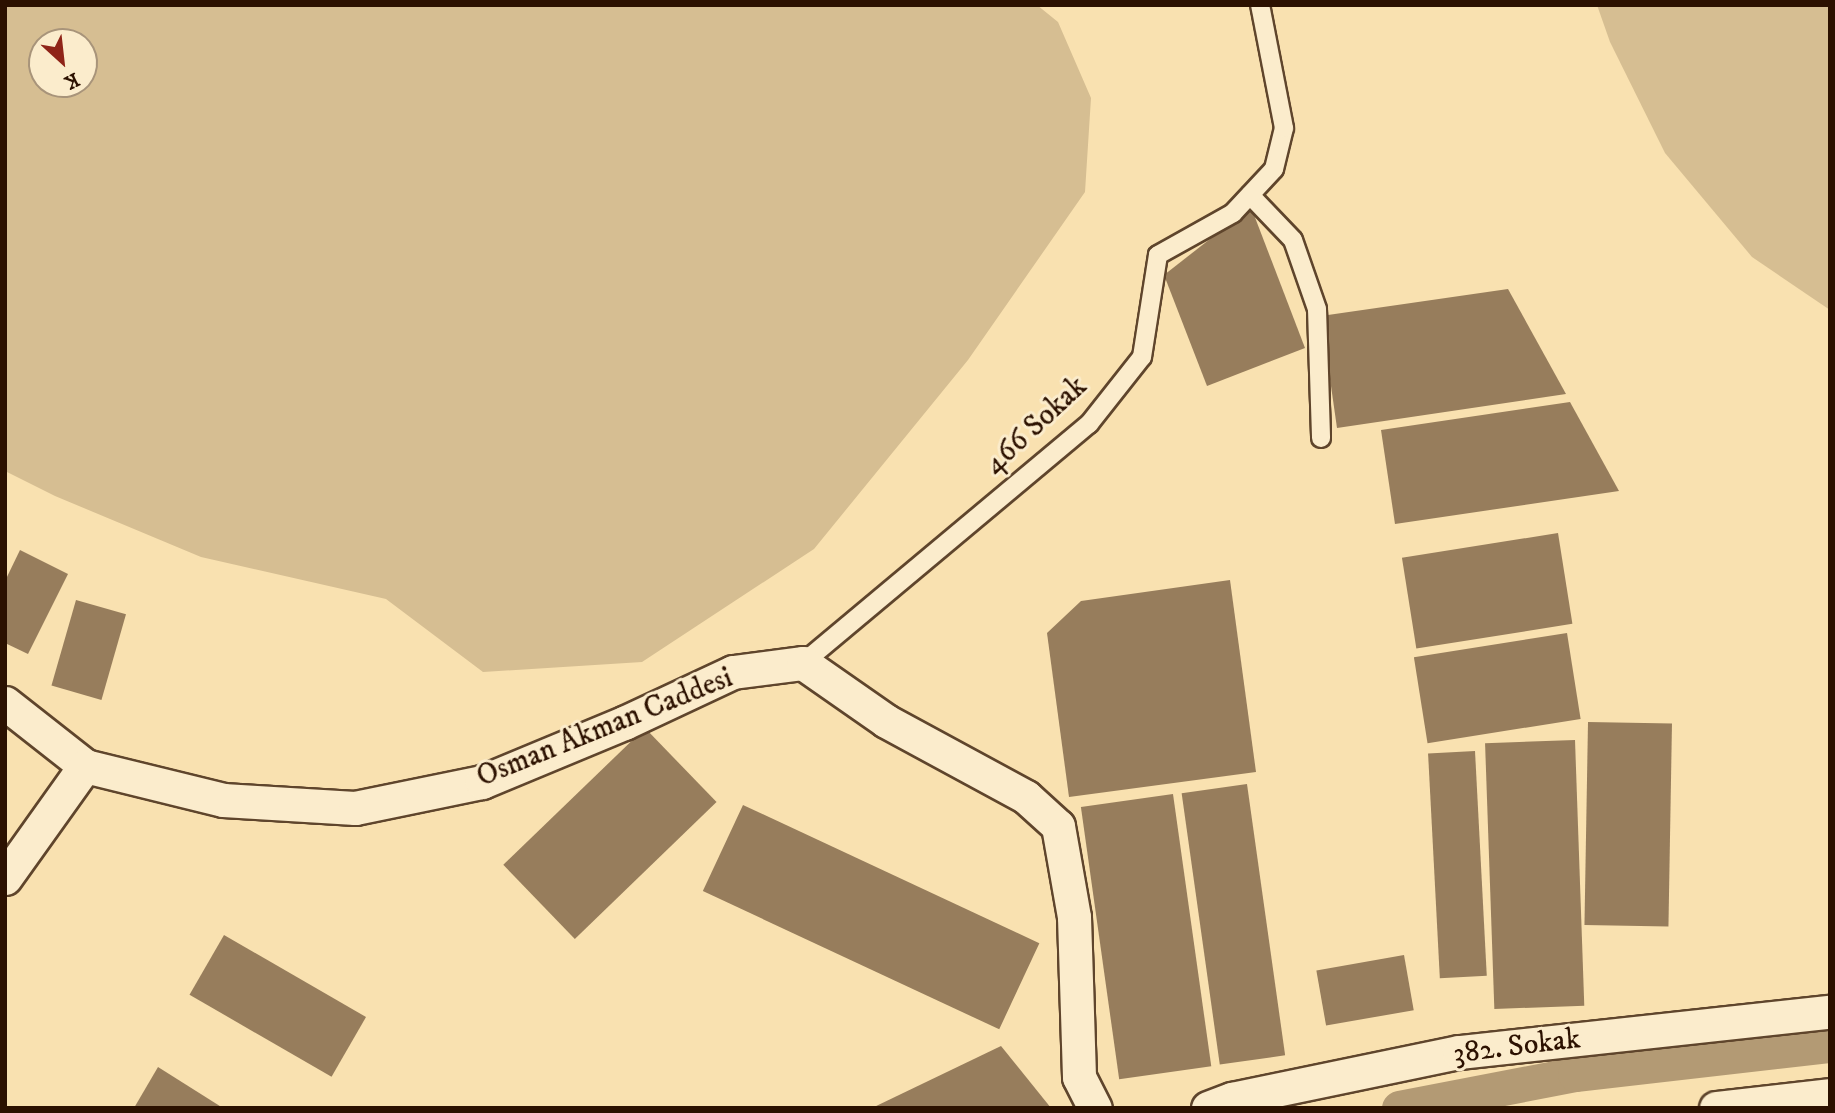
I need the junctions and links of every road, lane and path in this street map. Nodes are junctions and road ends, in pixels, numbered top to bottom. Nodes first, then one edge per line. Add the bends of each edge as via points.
1 (1260, 5) edge
2 (1250, 195) junction
3 (1321, 438) dead end
4 (803, 663) junction
5 (5, 703) edge
6 (85, 766) junction
7 (5, 878) edge
8 (1830, 1013) edge
9 (1830, 1095) edge
10 (1094, 1108) edge
11 (1208, 1108) edge
12 (1716, 1108) edge

1 - 2 lane, 466 Sokak via 1283,128 1274,169
2 - 3 lane via 1293,240 1317,309
2 - 4 lane, 466 Sokak via 1233,213 1158,255 1142,357 1089,424
4 - 6 street, Osman Akman Caddesi via 733,672 482,782 355,808 223,800
4 - 10 street via 886,721 1026,797 1058,826 1074,917 1079,1077
5 - 6 street
6 - 7 street
8 - 11 street, 382. Sokak via 1459,1052 1232,1099
9 - 12 street

